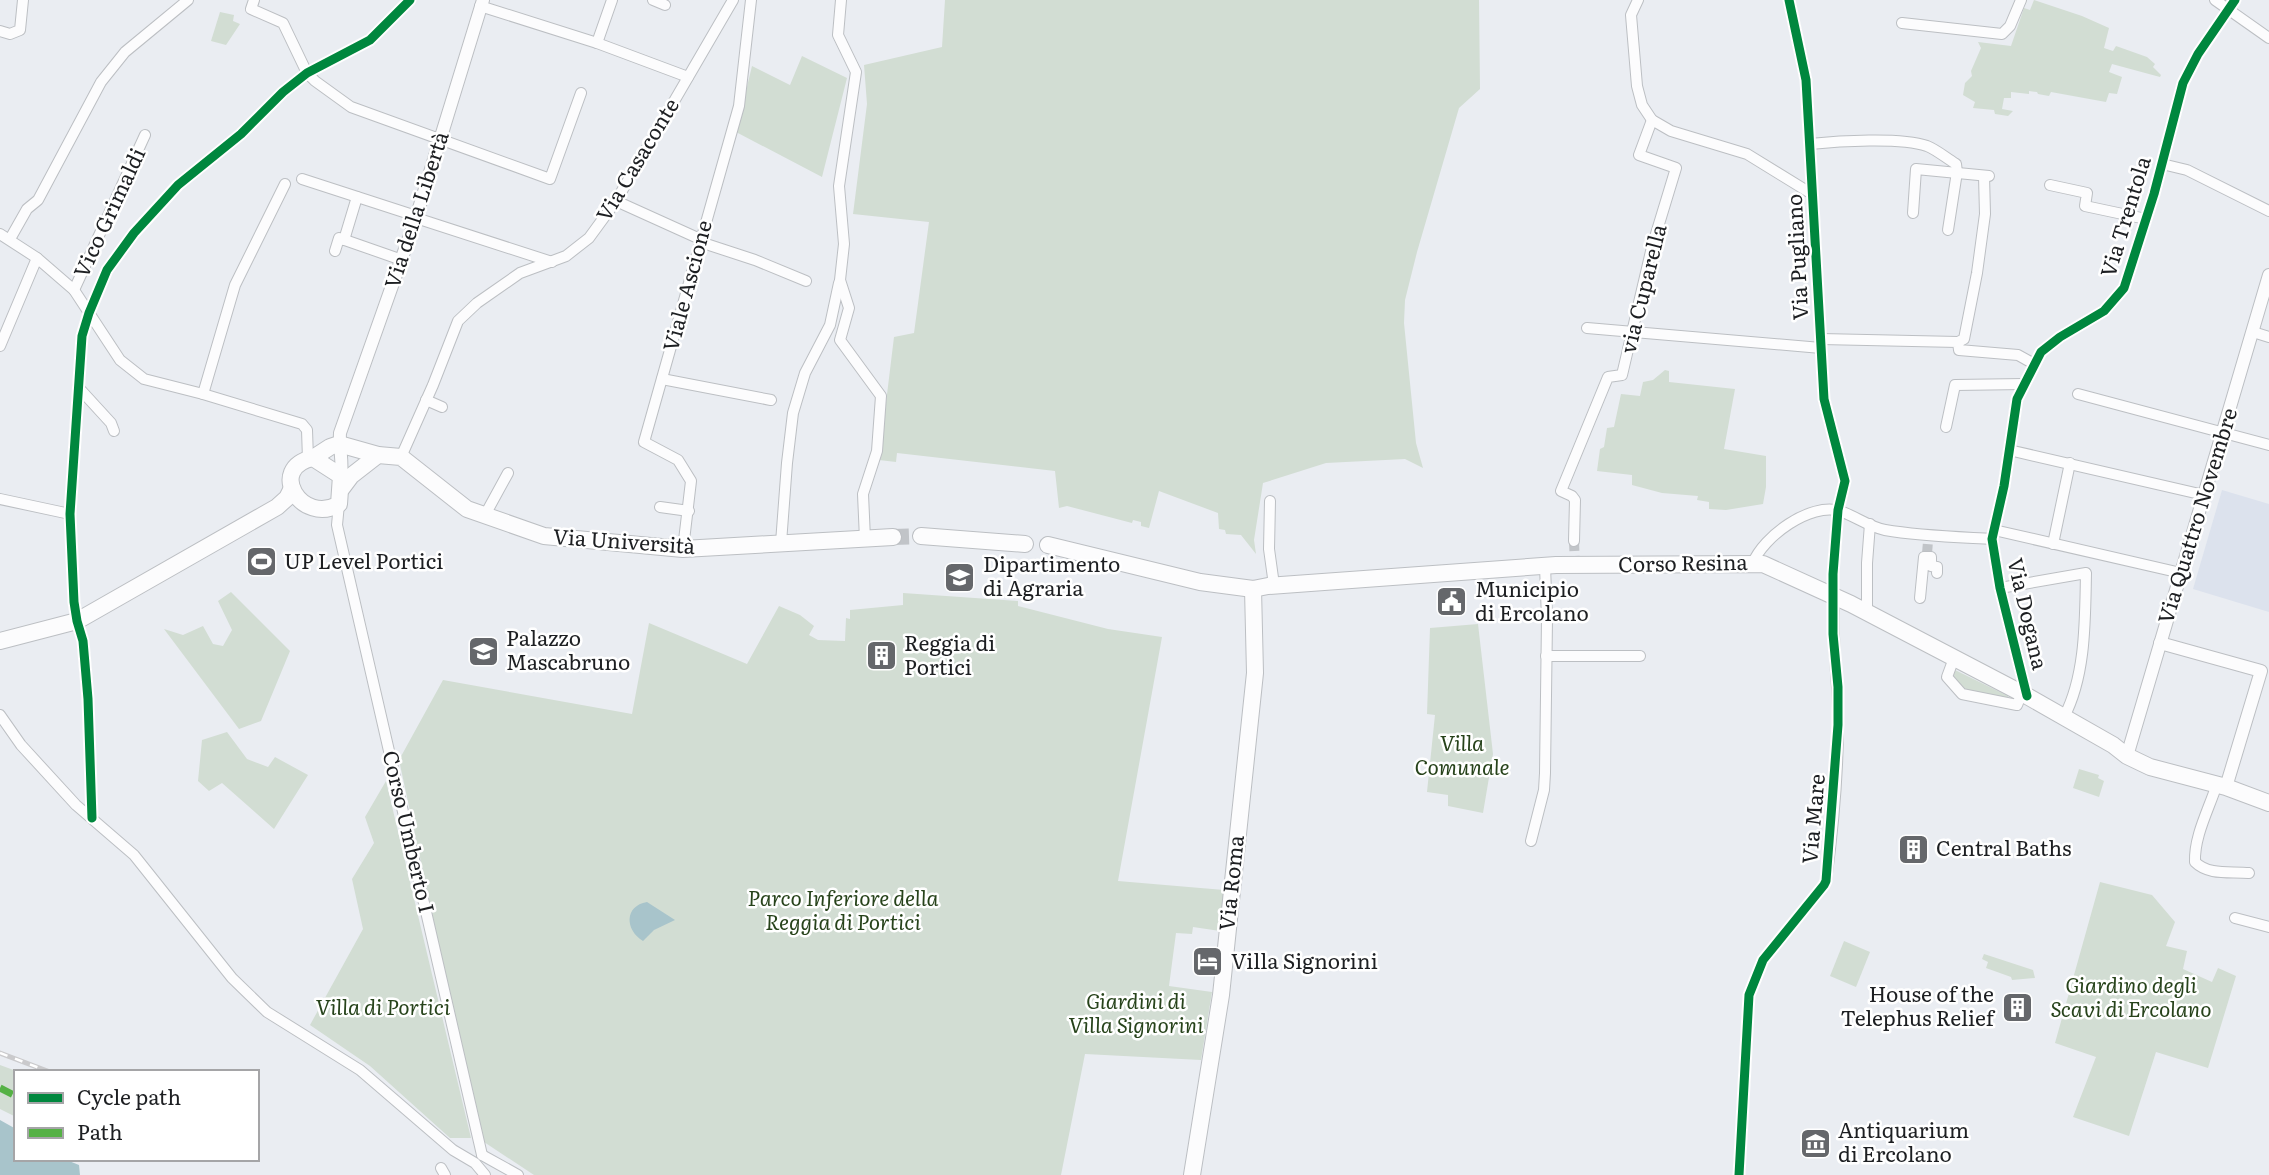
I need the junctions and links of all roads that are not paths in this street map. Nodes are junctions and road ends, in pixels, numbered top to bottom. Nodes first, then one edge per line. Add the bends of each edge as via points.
1 (23, 0) edge
2 (188, 0) edge
3 (410, 0) edge
4 (612, 0) edge
5 (653, 0) edge
6 (733, 0) edge
7 (751, 0) edge
8 (841, 0) edge
9 (1638, 0) edge
10 (1789, 0) edge
11 (2021, 0) edge
12 (2216, 0) edge
13 (481, 3) edge
14 (252, 5) edge
15 (665, 5) dead end
16 (2232, 5) edge
17 (1902, 23) dead end
18 (0, 32) edge
19 (2269, 38) edge
20 (597, 43) junction
21 (307, 72) junction
22 (688, 77) junction
23 (581, 93) dead end
24 (1652, 120) junction
25 (145, 135) dead end
26 (440, 138) junction
27 (1810, 144) junction
28 (2162, 164) junction
29 (1957, 172) junction
30 (302, 178) dead end
31 (285, 184) dead end
32 (2050, 185) dead end
33 (1812, 194) junction
34 (357, 197) junction
35 (616, 201) junction
36 (2269, 211) edge
37 (1913, 214) dead end
38 (416, 217) junction
39 (2146, 219) junction
40 (1948, 230) dead end
41 (5, 237) edge
42 (344, 240) junction
43 (700, 240) junction
44 (335, 251) dead end
45 (37, 258) junction
46 (402, 260) junction
47 (552, 262) junction
48 (2269, 275) edge
49 (840, 280) junction
50 (806, 281) dead end
51 (74, 290) junction
52 (89, 313) junction
53 (1587, 328) dead end
54 (1633, 332) junction
55 (2253, 332) junction
56 (2269, 337) edge
57 (1958, 342) junction
58 (1821, 343) junction
59 (0, 346) edge
60 (2034, 364) junction
61 (662, 379) junction
62 (2024, 384) junction
63 (78, 387) junction
64 (203, 394) junction
65 (2078, 394) dead end
66 (426, 400) junction
67 (771, 400) dead end
68 (442, 407) dead end
69 (1946, 427) dead end
70 (114, 431) dead end
71 (2224, 433) junction
72 (340, 444) junction
73 (2269, 445) edge
74 (2009, 450) junction
75 (378, 455) junction
76 (401, 457) junction
77 (310, 458) junction
78 (2070, 463) junction
79 (508, 473) dead end
80 (292, 488) junction
81 (337, 494) junction
82 (2204, 495) junction
83 (0, 499) edge
84 (1270, 501) dead end
85 (303, 503) junction
86 (277, 507) junction
87 (660, 507) dead end
88 (1838, 510) junction
89 (689, 511) junction
90 (70, 514) junction
91 (485, 515) junction
92 (1870, 524) junction
93 (1993, 535) junction
94 (921, 536) tunnel mouth
95 (893, 537) tunnel mouth
96 (865, 539) junction
97 (1574, 541) tunnel mouth
98 (781, 543) junction
99 (1025, 544) dead end
100 (2053, 544) junction
101 (1048, 545) dead end
102 (683, 549) junction
103 (1754, 563) junction
104 (1545, 566) junction
105 (1937, 573) dead end
106 (2181, 573) junction
107 (1833, 574) dead end
108 (1274, 585) junction
109 (2000, 588) junction
110 (1253, 589) junction
111 (1920, 598) dead end
112 (1834, 610) dead end
113 (1867, 612) junction
114 (77, 621) junction
115 (0, 641) edge
116 (2160, 643) junction
117 (1546, 656) junction
118 (1640, 656) dead end
119 (1954, 658) junction
120 (2025, 695) junction
121 (0, 715) edge
122 (2064, 717) junction
123 (2127, 756) junction
124 (2221, 786) junction
125 (2269, 803) edge
126 (92, 818) junction
127 (1531, 841) dead end
128 (2249, 873) dead end
129 (2235, 918) dead end
130 (2269, 927) edge
131 (473, 1153) junction
132 (485, 1175) edge
133 (518, 1175) edge
134 (1192, 1175) edge
135 (1739, 1175) edge

1 - 18 street via 20,30
2 - 41 street via 125,52 101,82 38,200
3 - 21 street via 370,40
4 - 20 street
5 - 15 street
6 - 22 street, Via Casaconte
7 - 43 street, Viale Ascione via 739,106
8 - 49 street via 838,35 856,72 839,186 844,244
9 - 24 street via 1631,15 1637,86
10 - 27 street, Via Pugliano via 1806,80
11 - 17 street via 2002,34
12 - 16 street
13 - 20 street
13 - 26 street, Via della Libertà
14 - 21 street via 283,23
16 - 19 street
16 - 28 street, Via Trentola via 2183,83
20 - 22 street
21 - 26 street via 351,107
21 - 52 street via 178,185 134,233 107,270
22 - 35 street, Via Casaconte
23 - 26 street via 550,179
24 - 33 street via 1671,131 1747,155
24 - 54 street, via Cuparella via 1639,155 1676,168
25 - 51 street, Vico Grimaldi
26 - 38 street, Via della Libertà
27 - 29 street via 1906,142 1927,146 1955,164
27 - 33 street, Via Pugliano
28 - 36 street via 2187,170
28 - 39 street, Via Trentola
29 - 37 street via 1916,169
29 - 40 street
29 - 57 street via 1986,176 1977,273 1964,339
30 - 34 street
31 - 64 street via 235,285
32 - 39 street via 2087,192 2085,206
33 - 58 street, Via Pugliano
34 - 38 street
34 - 42 street
35 - 43 street
35 - 47 street, Via Casaconte via 589,238
38 - 46 street, Via della Libertà
38 - 47 street
39 - 60 street, Via Trentola via 2124,288 2104,311 2060,337
41 - 45 street
42 - 44 street via 339,238
42 - 46 street
43 - 50 street
43 - 61 street, Viale Ascione
45 - 51 street
45 - 59 street
46 - 72 street, Via della Libertà via 340,433
47 - 66 street, Via Casaconte via 520,273 458,321
48 - 55 street, Via Quattro Novembre
49 - 96 street via 849,308 840,340 881,396 877,451 863,494
49 - 98 street via 830,325 805,373 793,413
51 - 52 street
52 - 63 street via 82,336
52 - 64 street via 120,360 144,380
53 - 54 street
54 - 58 street
54 - 97 street, via Cuparella via 1622,375 1608,377 1561,491 1575,500
55 - 56 street
55 - 71 street, Via Quattro Novembre
57 - 58 street
57 - 60 street via 1959,350 2018,355
58 - 88 street, Via Pugliano via 1824,399 1845,481
60 - 62 street, Via Trentola
61 - 67 street
61 - 89 street, Viale Ascione via 644,442 678,460 691,481
62 - 69 street via 1955,385
62 - 74 street, Via Trentola via 2017,399
63 - 70 street
63 - 90 street
64 - 77 street via 303,424
65 - 71 street
66 - 68 street
66 - 76 street, Via Casaconte
71 - 73 street
71 - 82 street, Via Quattro Novembre
72 - 75 main road
72 - 77 main road
72 - 81 street, Via della Libertà via 343,459
74 - 78 street
74 - 93 street, Via Trentola
75 - 76 main road
75 - 81 main road
76 - 91 main road, Via Università via 467,509
77 - 80 main road via 293,469
77 - 81 main road
78 - 82 street
78 - 100 street
79 - 91 street
80 - 85 main road
80 - 86 main road
81 - 85 main road via 310,507
81 - 131 street, Corso Umberto I via 337,525
82 - 106 street, Via Quattro Novembre
83 - 90 street
84 - 108 street
85 - 86 main road
86 - 114 main road
87 - 89 street
88 - 92 street
88 - 103 street via 1796,518
88 - 107 street, Via Pugliano
89 - 102 street, Viale Ascione
90 - 114 street
91 - 102 main road, Via Università via 544,536
92 - 93 street via 1928,538
92 - 113 street
93 - 100 street
93 - 109 street, Via Dogana
94 - 99 main road
95 - 96 main road, Via Università
96 - 98 main road, Via Università
98 - 102 main road, Via Università
100 - 106 street
101 - 110 main road via 1200,582
103 - 104 main road, Corso Resina
103 - 113 main road, Corso Resina
104 - 108 main road, Corso Resina
104 - 117 street
105 - 111 street via 1931,557 1924,557
106 - 116 street, Via Quattro Novembre
108 - 110 main road, Corso Resina
109 - 120 street, Via Dogana
109 - 122 street via 2086,573 2077,684
110 - 134 main road, Via Roma via 1253,687 1221,995
112 - 135 street, Via Mare via 1838,725 1826,881 1763,960 1749,995
113 - 119 main road, Corso Resina
114 - 115 main road
114 - 126 street via 88,699
116 - 123 street, Via Quattro Novembre
116 - 124 street via 2261,671
117 - 118 street
117 - 127 street via 1544,790
119 - 120 main road, Corso Resina
119 - 120 street via 1947,677 1962,694 2017,705
120 - 122 main road, Corso Resina
121 - 126 street via 21,745
122 - 123 main road, Corso Resina
123 - 124 main road, Corso Resina
124 - 125 main road, Corso Resina
124 - 128 street via 2201,829 2195,862 2216,873
126 - 131 street via 134,855 232,978 267,1013 360,1070
129 - 130 street
131 - 132 street
131 - 133 street

